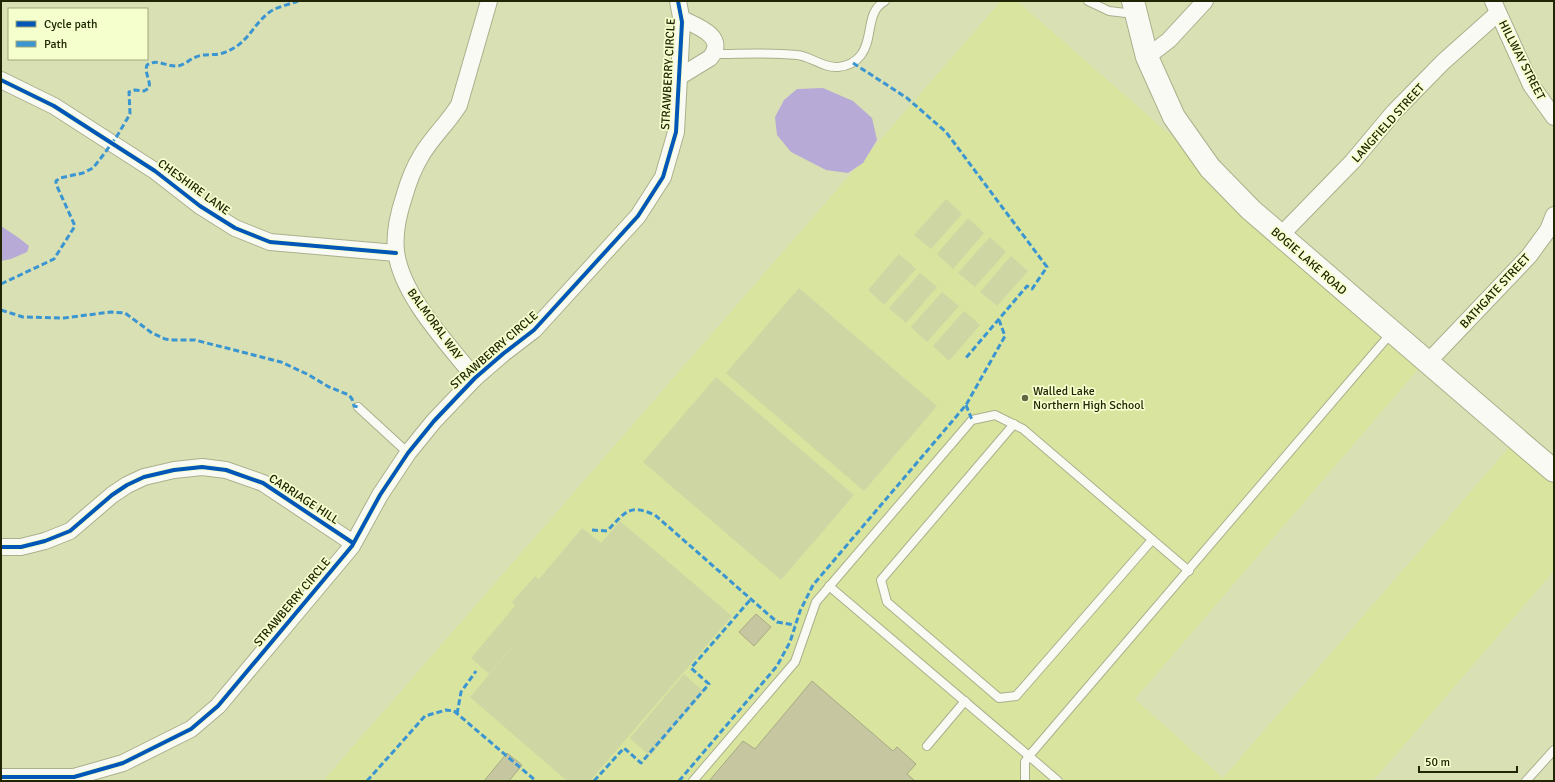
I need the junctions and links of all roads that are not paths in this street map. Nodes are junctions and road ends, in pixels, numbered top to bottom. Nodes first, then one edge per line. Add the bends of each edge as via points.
1 (489, 1) edge
2 (678, 1) edge
3 (885, 1) edge
4 (1088, 1) edge
5 (1206, 1) edge
6 (1097, 4) edge
7 (1496, 7) edge
8 (1134, 8) edge
9 (682, 19) junction
10 (714, 54) junction
11 (1147, 57) junction
12 (679, 77) junction
13 (1, 80) edge
14 (1554, 117) edge
15 (1554, 215) edge
16 (1280, 236) junction
17 (396, 253) junction
18 (1392, 332) junction
19 (1428, 362) junction
20 (475, 378) junction
21 (358, 407) dead end
22 (1014, 424) junction
23 (408, 453) junction
24 (1554, 471) edge
25 (1152, 540) junction
26 (353, 543) junction
27 (1, 547) edge
28 (1189, 571) junction
29 (829, 586) junction
30 (964, 701) junction
31 (927, 746) dead end
32 (1554, 750) edge
33 (1029, 756) junction
34 (1, 777) edge
35 (1531, 779) edge
36 (693, 781) edge
37 (1025, 781) edge
38 (1058, 781) edge

1 - 17 street, BALMORAL WAY via 459,105 422,155 411,176 397,217
2 - 9 street, STRAWBERRY CIRCLE
3 - 10 lane via 878,4 871,17 867,46 853,63 836,67 798,55
4 - 6 lane
5 - 11 street via 1169,40
6 - 8 lane via 1109,12
7 - 14 street, HILLWAY STREET via 1531,85
7 - 16 street, LANGFIELD STREET
8 - 11 main road, BOGIE LAKE ROAD
9 - 10 street, STRAWBERRY CIRCLE via 713,37
9 - 12 street, STRAWBERRY CIRCLE
10 - 12 street, STRAWBERRY CIRCLE
11 - 16 main road, BOGIE LAKE ROAD via 1174,117 1210,168
12 - 20 street, STRAWBERRY CIRCLE via 676,132 663,177 638,216 534,330
13 - 17 street, CHESHIRE LANE via 54,106 156,171 200,206 235,228 270,242
15 - 19 street, BATHGATE STREET via 1548,230 1528,256
16 - 18 main road, BOGIE LAKE ROAD
17 - 20 street, BALMORAL WAY via 413,298
18 - 19 main road, BOGIE LAKE ROAD
18 - 28 lane
19 - 24 main road, BOGIE LAKE ROAD
20 - 23 street, STRAWBERRY CIRCLE via 439,415
21 - 23 lane
22 - 25 lane
22 - 25 lane via 881,580 887,602 999,698 1016,696
22 - 29 lane via 995,415 972,420
23 - 26 street, STRAWBERRY CIRCLE
25 - 28 lane
26 - 27 street, CARRIAGE HILL via 263,483 226,470 202,467 144,477 112,495 70,531 46,541 21,547
26 - 34 street, STRAWBERRY CIRCLE via 218,706 191,729 123,763 74,777
28 - 33 lane
29 - 30 lane
29 - 36 lane via 816,602 795,662
30 - 31 lane
30 - 33 lane
32 - 35 lane
33 - 37 lane via 1025,762
33 - 38 lane

